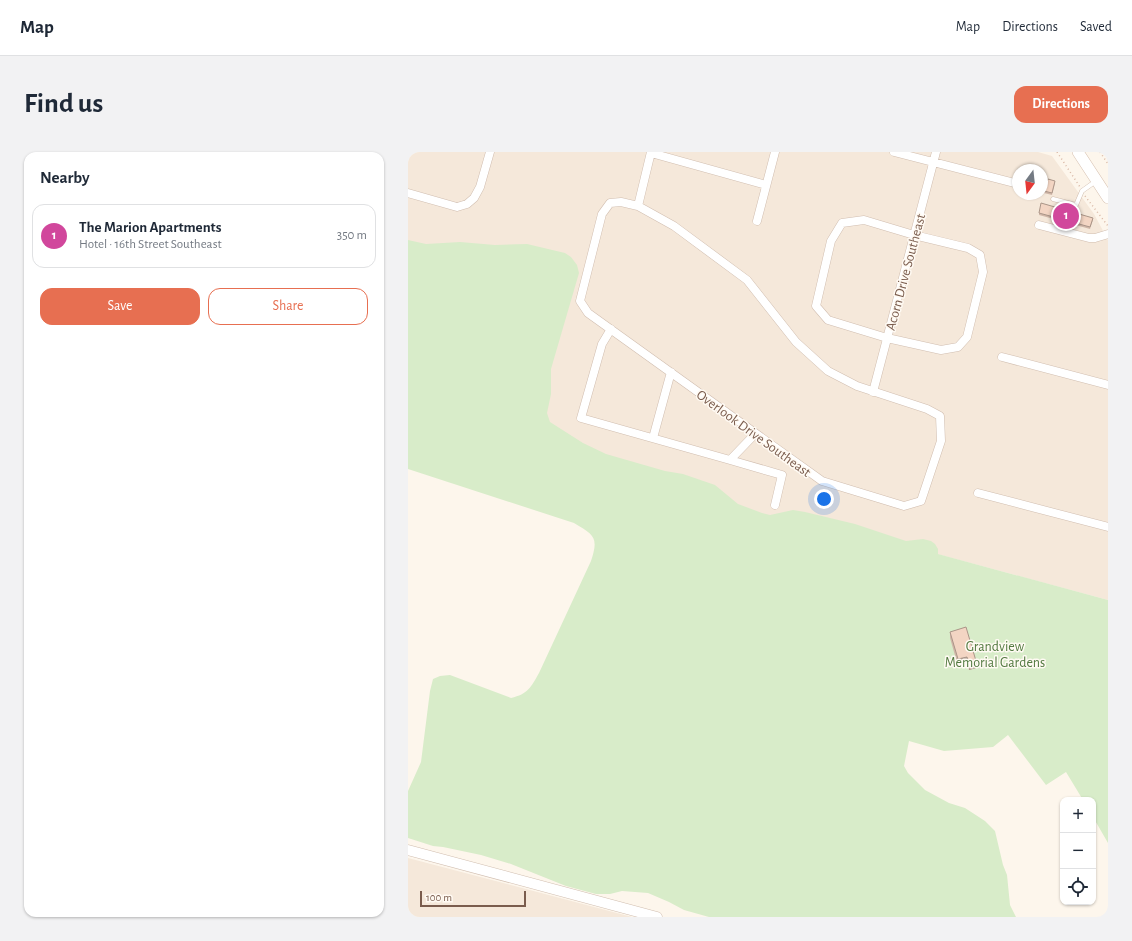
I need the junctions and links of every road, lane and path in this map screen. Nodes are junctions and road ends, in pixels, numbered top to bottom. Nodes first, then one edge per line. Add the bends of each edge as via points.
1 (490, 152) edge
2 (651, 152) edge
3 (775, 152) edge
4 (894, 152) edge
5 (936, 152) edge
6 (1078, 152) edge
7 (1100, 152) edge
8 (933, 162) junction
9 (1108, 164) edge
10 (1096, 180) junction
11 (1012, 182) edge
12 (766, 185) junction
13 (408, 193) edge
14 (1108, 198) edge
15 (1053, 199) dead end
16 (638, 206) junction
17 (757, 221) dead end
18 (1039, 225) dead end
19 (1108, 234) edge
20 (914, 235) junction
21 (611, 330) junction
22 (887, 338) junction
23 (1002, 357) dead end
24 (670, 372) junction
25 (1108, 385) edge
26 (873, 392) junction
27 (755, 434) junction
28 (653, 438) junction
29 (730, 460) junction
30 (978, 493) dead end
31 (775, 505) dead end
32 (1108, 527) edge
33 (408, 850) edge
34 (657, 917) edge

1 - 13 street via 480,187 467,204 457,207
2 - 12 street
2 - 16 street
3 - 12 street
4 - 8 street
5 - 8 street, Acorn Drive Southeast
6 - 10 main road
7 - 9 path
8 - 11 street
8 - 20 street, Acorn Drive Southeast
10 - 14 main road
10 - 15 lane via 1082,191 1076,205
12 - 17 street
16 - 21 street, Overlook Drive Southeast via 622,202 610,203 602,214 580,301 588,313
16 - 26 street, Overlook Drive Southeast via 674,226 747,280 796,342 828,371
18 - 19 street via 1089,238
20 - 22 street, Acorn Drive Southeast
20 - 22 street via 968,248 980,255 982,272 967,337 958,347 942,350
20 - 22 street via 864,220 842,223 831,242 816,306 828,320
21 - 24 street, Overlook Drive Southeast
21 - 28 street via 602,344 581,418
22 - 26 street, Acorn Drive Southeast
23 - 25 street
24 - 27 street, Overlook Drive Southeast
24 - 28 street
26 - 27 street, Overlook Drive Southeast via 927,409 940,416 941,441 921,501 904,506 822,481
27 - 29 street
28 - 29 street
29 - 31 street via 782,475
30 - 32 street
33 - 34 street

